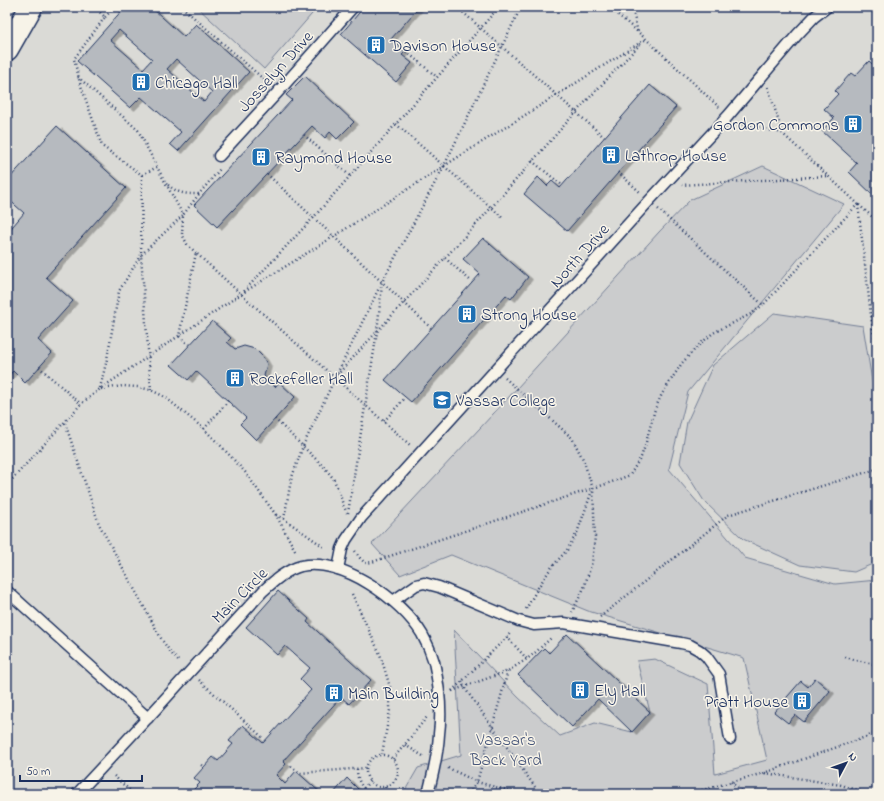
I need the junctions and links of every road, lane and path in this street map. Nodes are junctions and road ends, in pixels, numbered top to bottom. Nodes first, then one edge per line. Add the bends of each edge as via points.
1 (31, 7) edge
2 (94, 7) edge
3 (115, 7) edge
4 (182, 7) edge
5 (353, 7) edge
6 (457, 7) edge
7 (499, 7) edge
8 (521, 7) edge
9 (609, 7) edge
10 (632, 7) edge
11 (827, 7) edge
12 (105, 17) junction
13 (480, 28) junction
14 (638, 33) junction
15 (391, 38) dead end
16 (646, 39) junction
17 (502, 46) junction
18 (7, 49) edge
19 (764, 73) junction
20 (78, 76) junction
21 (437, 77) junction
22 (278, 92) junction
23 (557, 95) junction
24 (719, 107) dead end
25 (576, 112) junction
26 (735, 122) dead end
27 (396, 124) junction
28 (782, 133) junction
29 (304, 135) dead end
30 (604, 137) dead end
31 (220, 156) dead end
32 (532, 162) junction
33 (444, 166) junction
34 (158, 167) junction
35 (618, 172) dead end
36 (267, 174) dead end
37 (142, 175) junction
38 (350, 176) junction
39 (828, 176) junction
40 (166, 183) junction
41 (678, 185) dead end
42 (562, 186) dead end
43 (640, 192) dead end
44 (199, 194) dead end
45 (858, 204) junction
46 (491, 208) junction
47 (657, 209) dead end
48 (502, 217) dead end
49 (313, 218) junction
50 (877, 221) edge
51 (333, 236) junction
52 (141, 255) junction
53 (445, 258) junction
54 (382, 282) junction
55 (472, 282) dead end
56 (241, 294) junction
57 (404, 302) junction
58 (763, 305) junction
59 (872, 324) junction
60 (877, 325) edge
61 (431, 328) dead end
62 (376, 332) junction
63 (179, 336) junction
64 (190, 345) dead end
65 (877, 352) edge
66 (148, 356) junction
67 (39, 367) dead end
68 (503, 376) dead end
69 (335, 378) junction
70 (100, 389) junction
71 (151, 390) junction
72 (405, 398) dead end
73 (228, 401) dead end
74 (81, 404) junction
75 (364, 404) junction
76 (275, 419) dead end
77 (384, 421) junction
78 (65, 422) junction
79 (204, 429) junction
80 (410, 445) dead end
81 (302, 446) junction
82 (877, 468) edge
83 (7, 485) edge
84 (593, 489) junction
85 (276, 515) junction
86 (284, 519) junction
87 (324, 547) dead end
88 (355, 551) dead end
89 (296, 552) dead end
90 (338, 569) junction
91 (7, 591) edge
92 (352, 594) dead end
93 (393, 601) junction
94 (524, 613) dead end
95 (570, 614) dead end
96 (587, 627) junction
97 (513, 629) dead end
98 (554, 635) dead end
99 (507, 637) junction
100 (845, 657) dead end
101 (527, 659) junction
102 (180, 663) dead end
103 (877, 665) edge
104 (508, 671) junction
105 (197, 678) dead end
106 (462, 681) junction
107 (464, 687) junction
108 (428, 717) dead end
109 (148, 718) junction
110 (492, 727) junction
111 (877, 733) edge
112 (262, 737) dead end
113 (730, 739) dead end
114 (405, 745) junction
115 (382, 754) junction
116 (426, 758) dead end
117 (393, 759) junction
118 (291, 766) dead end
119 (366, 768) junction
120 (447, 768) dead end
121 (357, 769) junction
122 (764, 773) junction
123 (114, 776) dead end
124 (370, 781) junction
125 (477, 782) junction
126 (731, 782) junction
127 (385, 787) junction
128 (711, 787) junction
129 (363, 788) junction
130 (77, 794) edge
131 (134, 794) edge
132 (358, 794) edge
133 (371, 794) edge
134 (386, 794) edge
135 (428, 794) edge
136 (469, 794) edge
137 (527, 794) edge
138 (540, 794) edge
139 (678, 794) edge
140 (708, 794) edge
141 (745, 794) edge
142 (870, 794) edge

1 - 18 main road
2 - 12 path
3 - 12 path
4 - 22 path
5 - 22 lane, Josselyn Drive
6 - 13 path
7 - 13 path
8 - 17 path
9 - 14 path
10 - 14 path
11 - 19 lane, North Drive via 814,17
12 - 20 path via 74,59
13 - 17 path
13 - 21 path
14 - 16 path
15 - 21 path
16 - 23 path
16 - 24 path
16 - 25 path
17 - 23 path
17 - 33 path
19 - 28 path
19 - 90 lane, North Drive via 728,116 361,518 346,540
20 - 34 path via 138,130
20 - 37 path via 102,146
21 - 27 path
22 - 31 lane, Josselyn Drive
23 - 25 path
23 - 33 path
25 - 30 path
25 - 32 path
26 - 28 path
27 - 33 path
27 - 38 path
28 - 39 path
29 - 38 path
32 - 42 path
32 - 46 path
33 - 46 path
33 - 51 path
33 - 54 path
34 - 37 path
34 - 40 path
35 - 43 path
36 - 49 path
37 - 52 path
38 - 49 path
39 - 41 path
39 - 45 path
40 - 44 path via 175,191
40 - 52 path via 183,215
45 - 50 path
45 - 58 path
45 - 59 path
46 - 48 path
46 - 53 path
47 - 58 path
49 - 51 path
49 - 56 path
51 - 54 path
51 - 56 path
52 - 66 path
52 - 70 path via 119,291
53 - 55 path
53 - 57 path
54 - 57 path
54 - 62 path
54 - 69 path
56 - 63 path
56 - 63 path via 196,253
56 - 69 path
57 - 61 path
57 - 62 path
58 - 84 path via 713,333 692,352 662,394 645,446 630,475
59 - 60 path
59 - 65 path
62 - 69 path
62 - 75 path
63 - 64 path
63 - 66 path
66 - 70 path
66 - 71 path
67 - 74 path
68 - 84 path via 572,438 583,459
69 - 75 path
69 - 81 path
70 - 71 path via 123,386
70 - 74 path
71 - 79 path via 165,397
72 - 77 path
73 - 79 path
74 - 78 path
75 - 77 path
75 - 81 path via 347,513 333,478
76 - 81 path
77 - 80 path
78 - 83 path
78 - 102 path via 98,524 162,640
79 - 85 path via 245,472
81 - 86 path via 291,480
82 - 96 path via 728,515
84 - 88 path via 372,562 365,563
84 - 94 path via 577,532 567,550 551,568
84 - 95 path via 595,537 592,562 584,588
85 - 86 path
85 - 89 path
86 - 87 path
90 - 93 lane, Main Circle via 359,578
90 - 109 lane, Main Circle via 314,565 300,567 275,579
91 - 109 lane
92 - 115 path via 380,654 390,687 390,710
93 - 96 lane via 416,585 424,583 526,623 564,623
93 - 135 lane, Main Circle via 421,633 430,649 435,670 440,703 440,734
96 - 113 lane via 681,643 699,650 719,674
97 - 99 path
98 - 101 path
99 - 101 path
99 - 106 path
100 - 103 path
101 - 104 path
104 - 107 path
104 - 110 path
105 - 112 path
106 - 107 path
106 - 107 path via 452,691
107 - 110 path
108 - 114 path
109 - 130 lane, Main Circle
110 - 125 path
110 - 138 path
111 - 122 path
114 - 116 path
114 - 117 path
115 - 117 path
115 - 119 path via 372,758
117 - 127 path via 398,765 399,774 393,783
118 - 121 path via 300,773
119 - 121 path
119 - 124 path
120 - 125 path
121 - 129 path via 358,779
122 - 126 path
122 - 142 path via 841,785
123 - 131 path
124 - 127 path via 377,786
124 - 129 path
125 - 136 path
125 - 137 path
126 - 128 path
126 - 141 path
127 - 134 path
128 - 139 path
128 - 140 path
129 - 132 path
129 - 133 path

